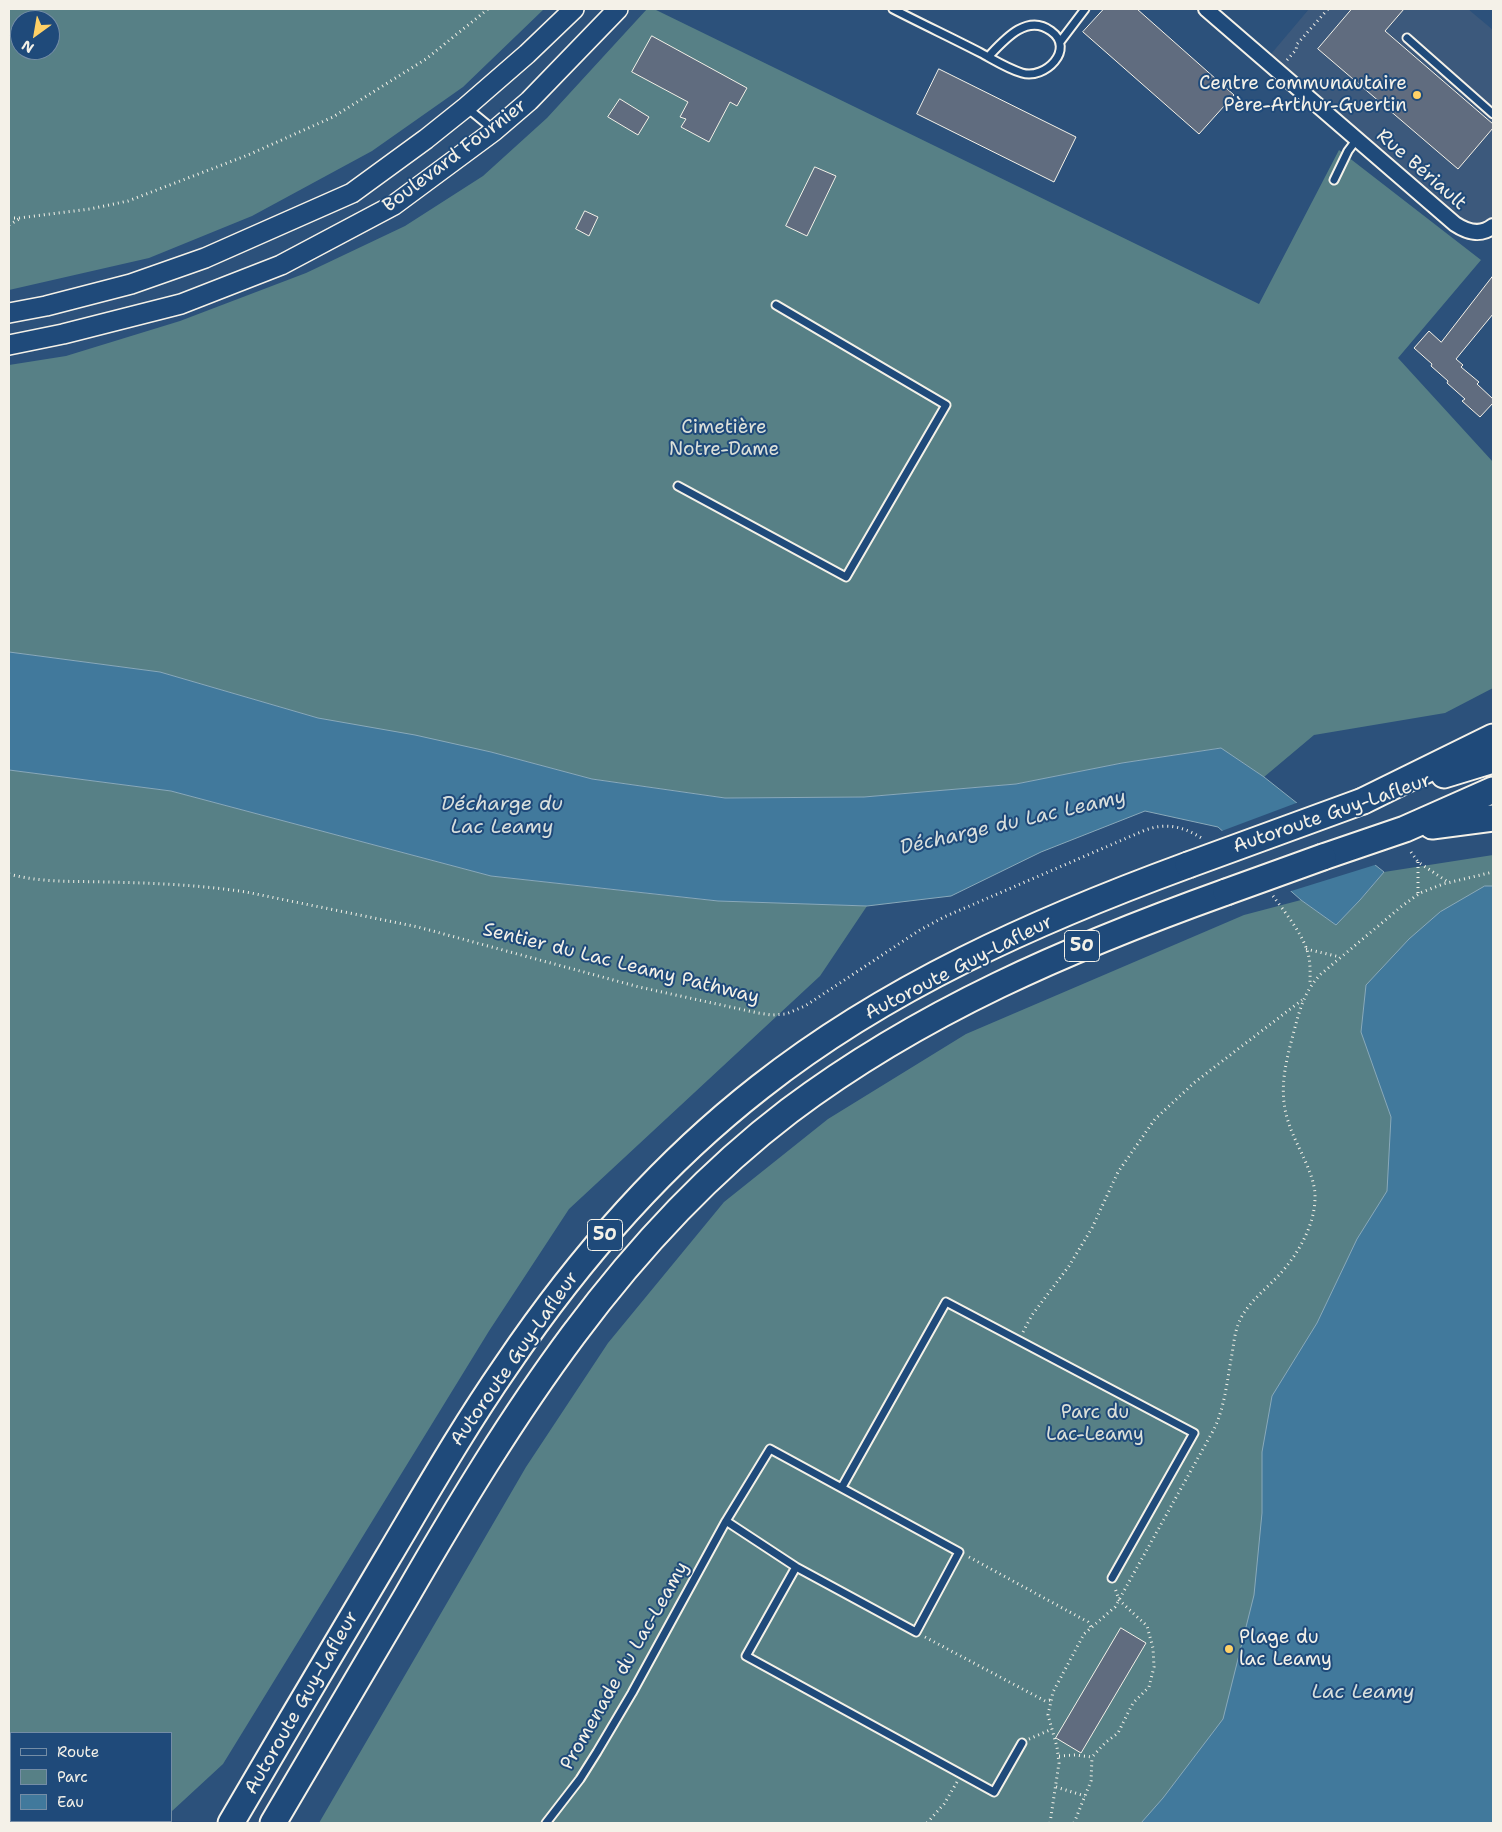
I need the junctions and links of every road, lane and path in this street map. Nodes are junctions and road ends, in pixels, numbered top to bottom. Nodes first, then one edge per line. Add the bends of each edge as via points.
1 (488, 9) edge
2 (574, 9) edge
3 (618, 9) edge
4 (893, 9) edge
5 (1085, 9) edge
6 (1206, 9) edge
7 (1328, 9) edge
8 (1408, 38) dead end
9 (1060, 42) junction
10 (988, 57) junction
11 (1286, 61) dead end
12 (466, 107) junction
13 (1493, 114) edge
14 (494, 131) junction
15 (1357, 139) junction
16 (1334, 180) dead end
17 (9, 218) edge
18 (20, 218) junction
19 (9, 225) edge
20 (1493, 226) edge
21 (776, 305) dead end
22 (9, 313) edge
23 (9, 345) edge
24 (678, 486) dead end
25 (1493, 736) edge
26 (1493, 760) edge
27 (1493, 790) edge
28 (1363, 801) junction
29 (1493, 818) edge
30 (1408, 841) junction
31 (1208, 842) dead end
32 (1418, 862) junction
33 (1493, 872) edge
34 (9, 874) edge
35 (1448, 882) junction
36 (1271, 893) dead end
37 (1418, 895) junction
38 (1306, 949) junction
39 (1340, 957) junction
40 (1310, 986) junction
41 (1303, 1000) junction
42 (1018, 1340) junction
43 (842, 1487) junction
44 (726, 1521) junction
45 (959, 1552) junction
46 (796, 1567) junction
47 (1112, 1578) joint
48 (1119, 1600) junction
49 (1090, 1626) junction
50 (916, 1632) junction
51 (1050, 1700) junction
52 (1052, 1729) junction
53 (1022, 1742) joint
54 (1059, 1756) junction
55 (1092, 1756) junction
56 (961, 1774) junction
57 (1056, 1787) junction
58 (1085, 1796) junction
59 (231, 1823) edge
60 (273, 1823) edge
61 (546, 1823) edge
62 (928, 1823) edge
63 (1050, 1823) edge
64 (1074, 1823) edge

1 - 18 path via 418,64 333,116 265,147 128,201
2 - 12 main road, Boulevard Fournier
3 - 14 main road, Boulevard Fournier via 529,101
4 - 10 lane
5 - 9 lane
6 - 15 street, Rue Bériault
7 - 11 path
8 - 13 lane
9 - 10 lane via 1054,32 1030,25 1000,44
9 - 10 lane via 1061,50 1056,60 1032,73 1023,74
12 - 14 lane
12 - 22 main road, Boulevard Fournier via 352,193 196,262 131,284
14 - 23 main road, Boulevard Fournier via 394,205 282,265 181,304
15 - 16 lane
15 - 20 street, Rue Bériault via 1455,224 1472,232
17 - 18 path
18 - 19 path
21 - 24 lane via 946,406 846,577
25 - 28 highway
26 - 28 highway, Autoroute Guy-Lafleur / 50
27 - 30 highway, Autoroute Guy-Lafleur / 50
28 - 59 highway, Autoroute Guy-Lafleur / 50, bridge via 1188,865 1044,923 953,966 883,1003 819,1045 718,1122 621,1217 578,1267 530,1332 429,1488
29 - 30 highway
30 - 32 path
30 - 60 highway, Autoroute Guy-Lafleur / 50, bridge via 1226,892 1058,956 929,1020 857,1064 786,1113 755,1139 690,1198 640,1251 564,1346 450,1522
31 - 34 path, Sentier du Lac Leamy Pathway via 1184,829 1168,825 1152,827 944,917 805,1006 772,1015 639,987 404,923 246,892 154,884 43,881
32 - 35 path
32 - 37 path
33 - 35 path
35 - 37 path
36 - 38 path
37 - 39 path
38 - 39 path
38 - 40 path via 1310,962
39 - 40 path
40 - 41 path
41 - 42 path via 1195,1082 1155,1120 1118,1172 1092,1228 1069,1266 1032,1315
41 - 48 path via 1284,1067 1283,1099 1289,1125 1315,1188 1311,1222 1281,1273 1242,1317 1234,1338 1218,1420
42 - 43 lane via 946,1302
42 - 47 lane via 1194,1433
43 - 44 lane, Promenade du Lac-Leamy via 770,1449
43 - 45 lane
44 - 46 lane
44 - 61 lane, Promenade du Lac-Leamy via 597,1752
45 - 49 path
45 - 50 lane
46 - 50 lane
46 - 56 lane via 746,1656
47 - 48 path
48 - 49 path via 1112,1610
48 - 55 path via 1147,1626 1154,1667 1149,1687 1132,1704 1118,1733
49 - 51 path
50 - 51 path via 1045,1701
51 - 52 path via 1048,1715
52 - 53 path
52 - 54 path
53 - 56 lane via 994,1792
54 - 55 path
54 - 57 path
55 - 58 path via 1091,1781
56 - 62 path via 944,1804
57 - 58 path
57 - 63 path
58 - 64 path

